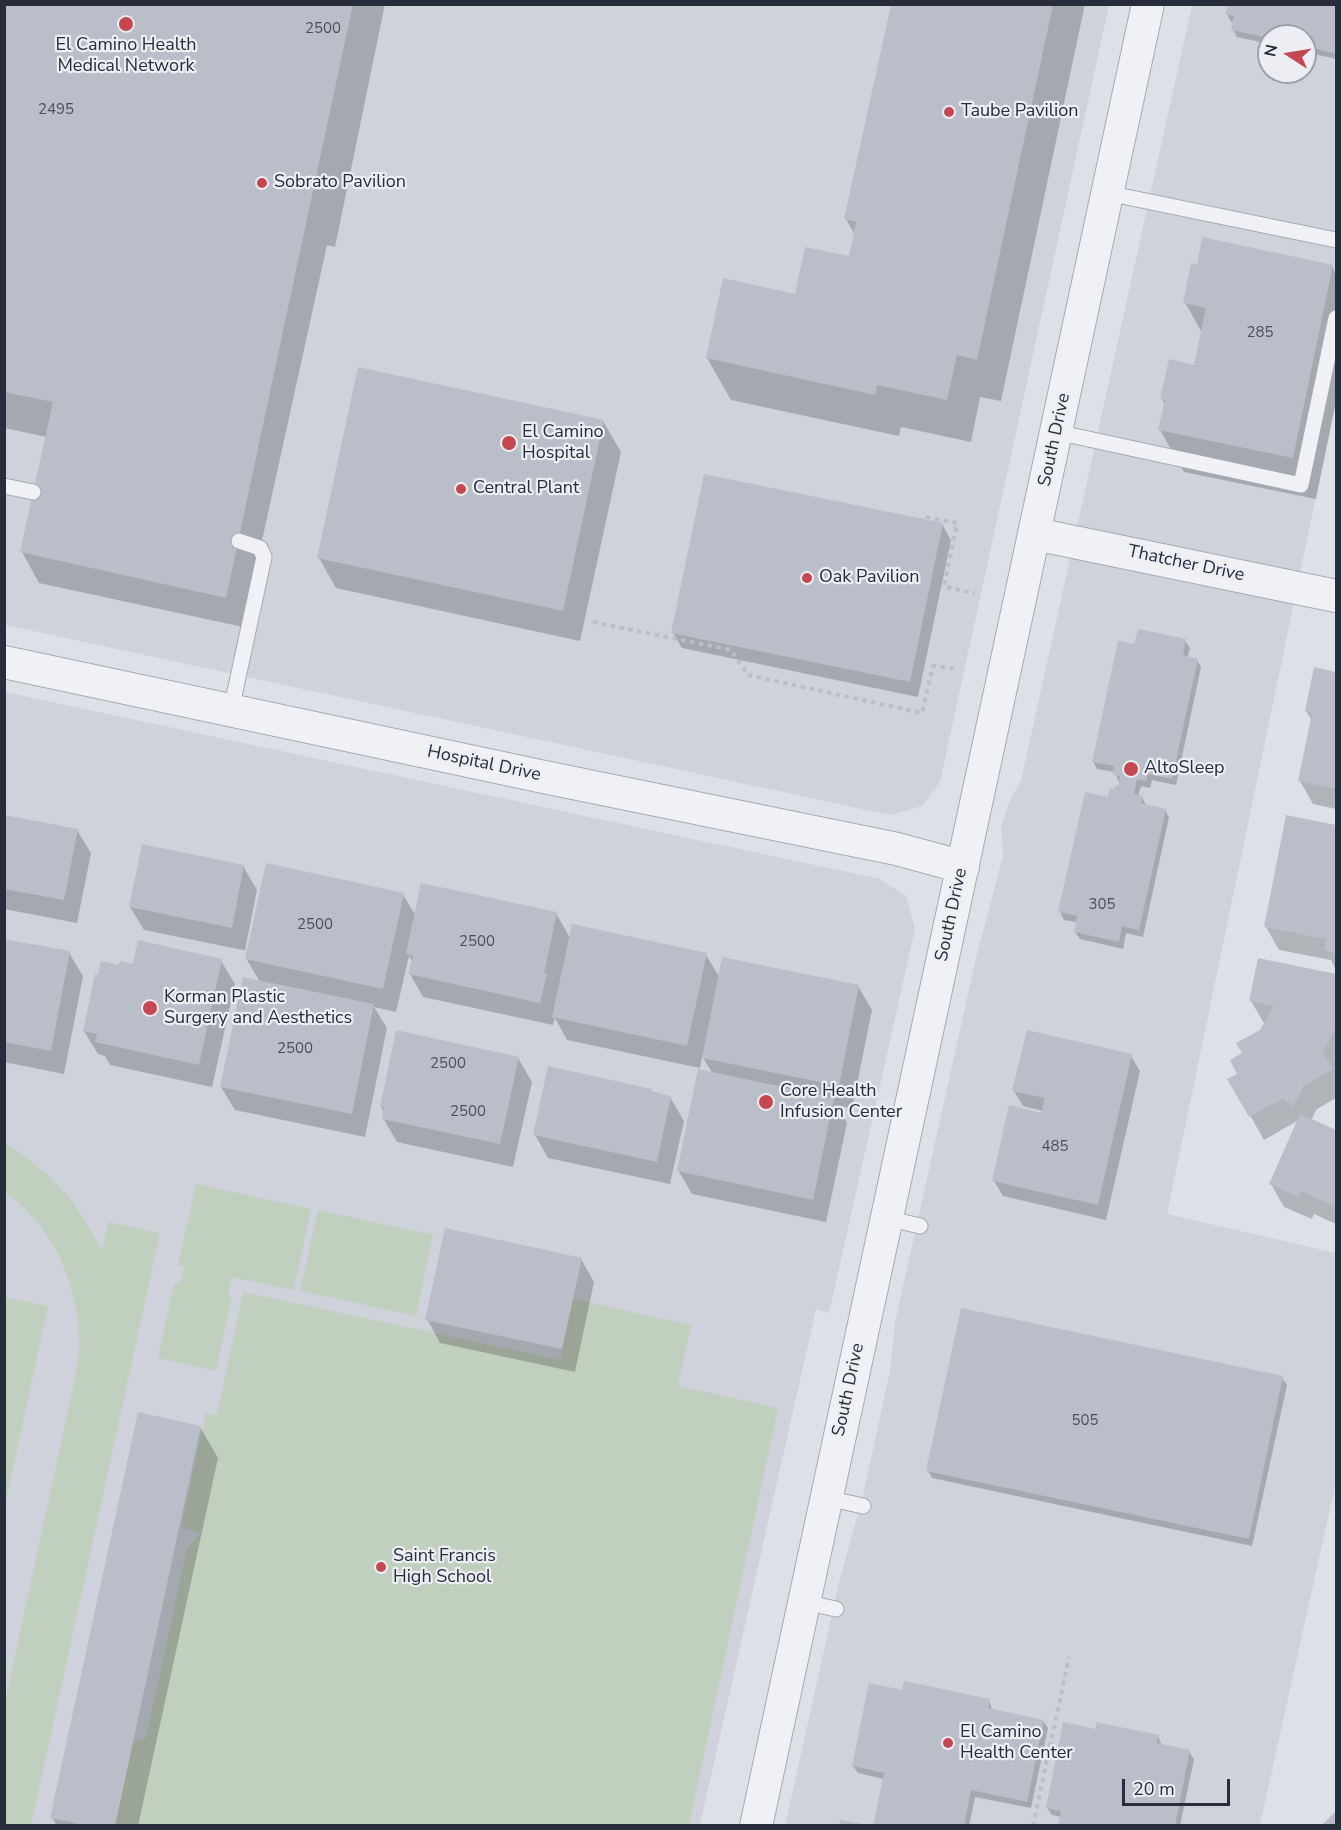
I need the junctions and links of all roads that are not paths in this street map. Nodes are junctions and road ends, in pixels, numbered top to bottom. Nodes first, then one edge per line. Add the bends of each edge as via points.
1 (1148, 4) edge
2 (1107, 193) junction
3 (1336, 240) edge
4 (1336, 318) edge
5 (1056, 432) junction
6 (4, 486) edge
7 (33, 492) dead end
8 (1035, 534) junction
9 (238, 541) dead end
10 (1336, 596) edge
11 (4, 662) edge
12 (231, 710) junction
13 (963, 867) junction
14 (886, 1218) junction
15 (920, 1226) dead end
16 (826, 1498) junction
17 (863, 1506) dead end
18 (804, 1602) junction
19 (836, 1609) dead end
20 (756, 1826) edge

1 - 2 street, South Drive
2 - 3 lane
2 - 5 street, South Drive
4 - 5 lane via 1301,485
5 - 8 street, South Drive
6 - 7 lane
8 - 10 street, Thatcher Drive
8 - 13 street, South Drive
9 - 12 lane via 260,548 264,557
11 - 12 street, Hospital Drive
12 - 13 street, Hospital Drive via 897,849
13 - 14 street, South Drive
14 - 15 lane
14 - 16 street, South Drive
16 - 17 lane
16 - 18 street, South Drive
18 - 19 lane
18 - 20 street, South Drive

